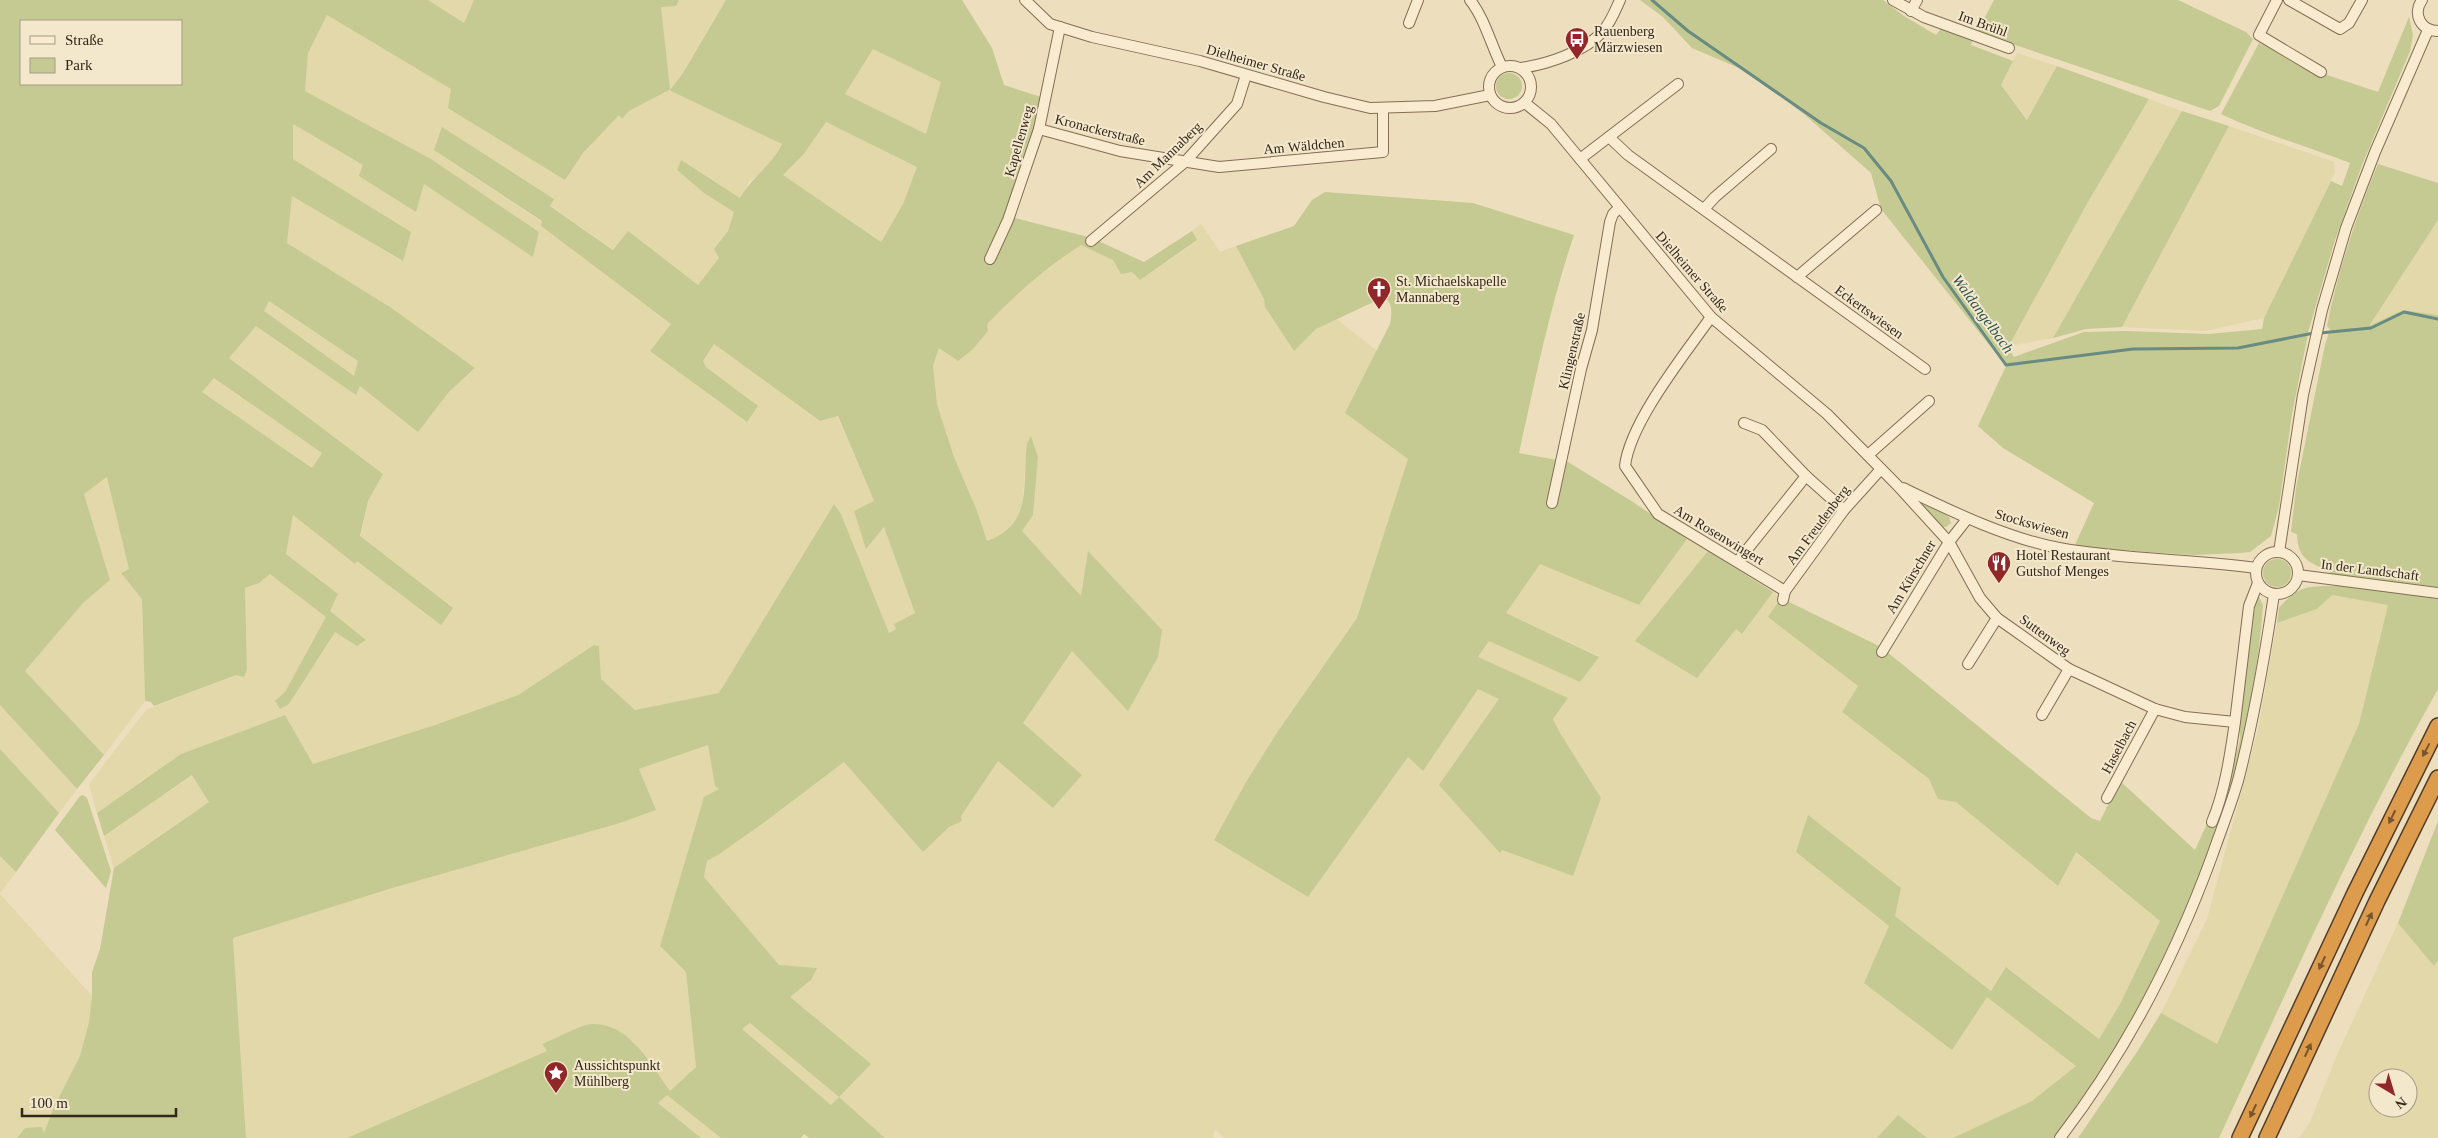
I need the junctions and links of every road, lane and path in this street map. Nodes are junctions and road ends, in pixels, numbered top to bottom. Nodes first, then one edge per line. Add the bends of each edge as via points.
1 (1025, 0) edge
2 (1418, 0) edge
3 (1470, 0) edge
4 (1620, 0) edge
5 (1893, 0) edge
6 (1917, 0) edge
7 (2277, 0) edge
8 (2289, 0) edge
9 (2362, 0) edge
10 (2417, 1) edge
11 (1911, 11) junction
12 (1409, 23) dead end
13 (1060, 27) junction
14 (2433, 30) edge
15 (2009, 48) dead end
16 (1539, 65) junction
17 (1502, 67) junction
18 (1521, 68) junction
19 (2321, 72) dead end
20 (1246, 75) junction
21 (1531, 80) junction
22 (1678, 84) dead end
23 (1490, 95) junction
24 (1525, 103) junction
25 (1383, 109) junction
26 (1038, 129) junction
27 (1609, 137) junction
28 (1771, 149) dead end
29 (1580, 158) junction
30 (1186, 162) junction
31 (1619, 208) junction
32 (1704, 209) junction
33 (1876, 210) dead end
34 (1091, 241) dead end
35 (990, 259) dead end
36 (1797, 277) junction
37 (1711, 317) junction
38 (1925, 369) dead end
39 (1929, 401) dead end
40 (1744, 423) dead end
41 (1868, 455) junction
42 (1880, 469) junction
43 (1806, 476) junction
44 (1898, 485) junction
45 (1552, 503) dead end
46 (1844, 510) junction
47 (1967, 519) junction
48 (1949, 542) junction
49 (2279, 552) junction
50 (1738, 561) junction
51 (2256, 568) junction
52 (2298, 575) junction
53 (2258, 583) junction
54 (2438, 593) edge
55 (2274, 594) junction
56 (1784, 596) joint
57 (1997, 618) junction
58 (1882, 652) dead end
59 (1968, 664) dead end
60 (2069, 669) junction
61 (2155, 709) junction
62 (2042, 715) dead end
63 (2235, 722) junction
64 (2438, 726) edge
65 (2438, 778) edge
66 (2107, 798) dead end
67 (2212, 822) dead end
68 (2060, 1138) edge
69 (2240, 1138) edge
70 (2267, 1138) edge

1 - 13 street, Dielheimer Straße via 1040,17
2 - 12 street
3 - 17 street via 1481,16
4 - 16 street via 1610,22 1593,40
5 - 11 street, Im Brühl
6 - 11 street
7 - 19 street via 2259,35
8 - 9 street via 2340,29 2349,23
10 - 14 street via 2420,22
11 - 15 street, Im Brühl
13 - 20 street, Dielheimer Straße
13 - 26 street, Kapellenweg
14 - 49 street via 2346,228 2310,363
16 - 18 street
16 - 21 street
17 - 18 street via 1512,65
17 - 23 street via 1493,74 1489,84
18 - 21 street
20 - 25 street, Dielheimer Straße via 1324,97
20 - 30 street, Am Mannaberg via 1237,104
21 - 24 street via 1531,92
22 - 27 street
23 - 24 street via 1495,102 1510,109
23 - 25 street, Dielheimer Straße via 1435,106
24 - 29 street, Dielheimer Straße via 1551,124
25 - 30 street, Am Wäldchen via 1383,152 1219,167
26 - 30 street, Kronackerstraße via 1120,151
26 - 35 street, Kapellenweg via 1008,220
27 - 29 street
27 - 32 street, Eckertswiesen via 1628,155
28 - 32 street
29 - 31 street, Dielheimer Straße
30 - 34 street, Am Mannaberg
31 - 37 street, Dielheimer Straße
31 - 45 street, Klingenstraße via 1610,222 1594,322
32 - 36 street, Eckertswiesen
33 - 36 street
36 - 38 street, Eckertswiesen
37 - 41 street, Dielheimer Straße via 1827,414
37 - 50 street, Am Rosenwingert via 1658,392 1627,449 1625,466 1658,514
39 - 41 street
40 - 43 street via 1762,430
41 - 42 street, Dielheimer Straße
42 - 44 street, Dielheimer Straße
42 - 46 street, Am Freudenberg
43 - 46 street
43 - 50 street
44 - 47 street, Stockswiesen
44 - 48 street, Suttenweg
46 - 56 street, Am Freudenberg
47 - 48 street, Am Kürschner
47 - 51 street, Stockswiesen via 2058,548
48 - 57 street, Suttenweg via 1980,598
48 - 58 street, Am Kürschner
49 - 51 street via 2267,554
49 - 52 street via 2292,558
50 - 56 street, Am Rosenwingert
51 - 53 street
52 - 54 street, In der Landschaft
52 - 55 street via 2290,591
53 - 55 street via 2262,589
53 - 63 street via 2252,593
55 - 68 street via 2252,722 2238,779 2190,918 2135,1024
57 - 59 street
57 - 60 street, Suttenweg
60 - 61 street, Suttenweg
60 - 62 street
61 - 63 street, Suttenweg via 2185,717
61 - 66 street, Haselbach
63 - 67 street via 2229,760
64 -> 69 highway
70 -> 65 highway

